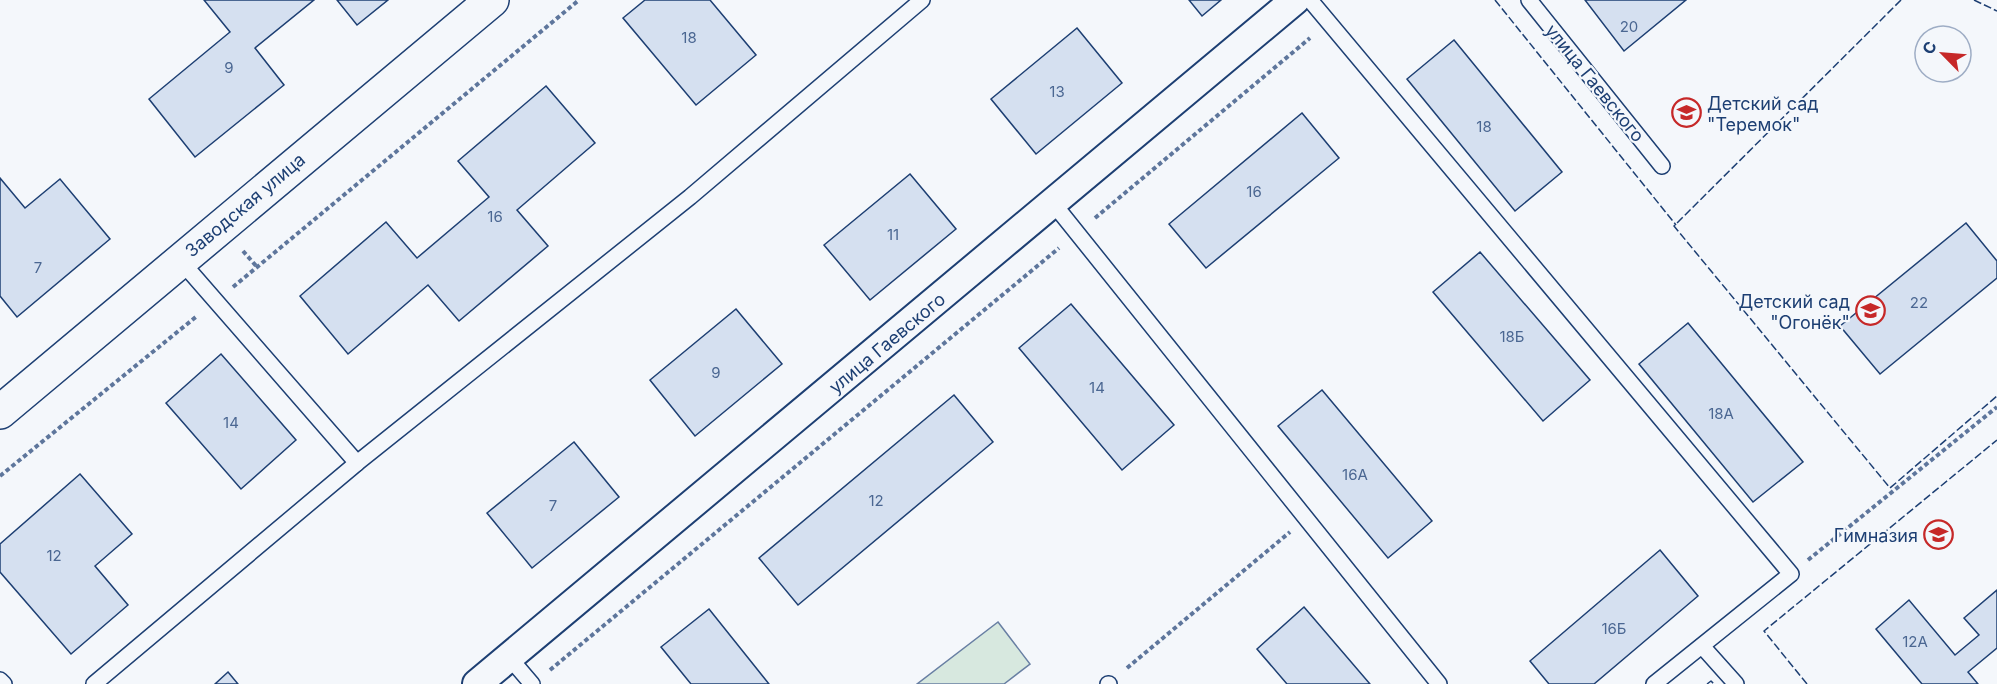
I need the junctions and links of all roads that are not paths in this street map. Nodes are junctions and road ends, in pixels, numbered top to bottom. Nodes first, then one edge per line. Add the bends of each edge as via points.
1 (492, 0) edge
2 (922, 0) edge
3 (1295, 0) edge
4 (1310, 0) edge
5 (1528, 0) edge
6 (1662, 166) dead end
7 (1053, 203) junction
8 (180, 260) junction
9 (0, 412) edge
10 (357, 463) junction
11 (1702, 646) junction
12 (509, 657) junction
13 (0, 680) edge
14 (537, 680) edge
15 (3, 684) edge
16 (94, 684) edge
17 (477, 684) edge
18 (1438, 684) edge
19 (1654, 684) edge
20 (1736, 684) edge

1 - 8 street, Заводская улица
2 - 10 lane via 690,196
3 - 7 street, улица Гаевского
4 - 11 lane via 1791,574
5 - 6 lane, улица Гаевского
7 - 12 street, улица Гаевского
7 - 18 lane
8 - 9 street, Заводская улица
8 - 10 lane
10 - 16 lane
11 - 19 lane
11 - 20 lane
12 - 14 lane
12 - 17 street, улица Гаевского
13 - 15 lane

